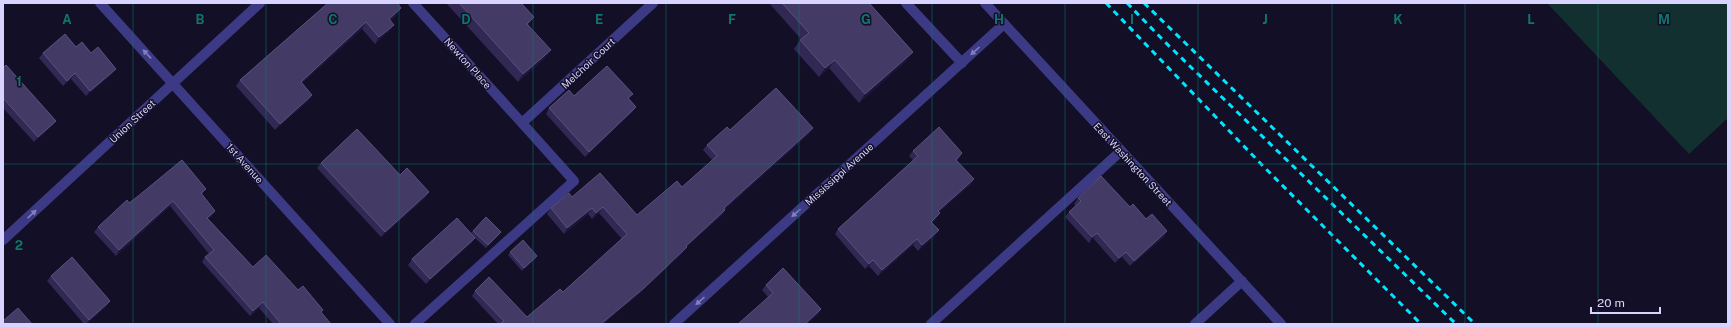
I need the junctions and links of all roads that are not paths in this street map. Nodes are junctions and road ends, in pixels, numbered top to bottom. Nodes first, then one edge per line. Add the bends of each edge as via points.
1 (100, 3) edge
2 (260, 3) edge
3 (413, 3) edge
4 (653, 3) edge
5 (906, 3) edge
6 (985, 3) edge
7 (1004, 24) junction
8 (962, 63) junction
9 (173, 83) junction
10 (522, 123) junction
11 (1121, 151) junction
12 (3, 240) edge
13 (1242, 281) junction
14 (390, 324) edge
15 (415, 324) edge
16 (674, 324) edge
17 (931, 324) edge
18 (1195, 324) edge
19 (1281, 324) edge

9 -> 1 street, 1st Avenue
2 - 9 street, Union Street
3 - 10 street, Newton Place
4 - 10 street, Melchoir Court
5 - 8 street
6 - 7 street, East Washington Street
7 -> 8 street, Mississippi Avenue
7 - 11 street, East Washington Street
8 -> 16 street, Mississippi Avenue
12 -> 9 street, Union Street
9 - 14 street, 1st Avenue
10 - 15 street, Newton Place via 574,181
11 - 13 street, East Washington Street
11 - 17 street
13 - 18 street
13 - 19 street, East Washington Street

